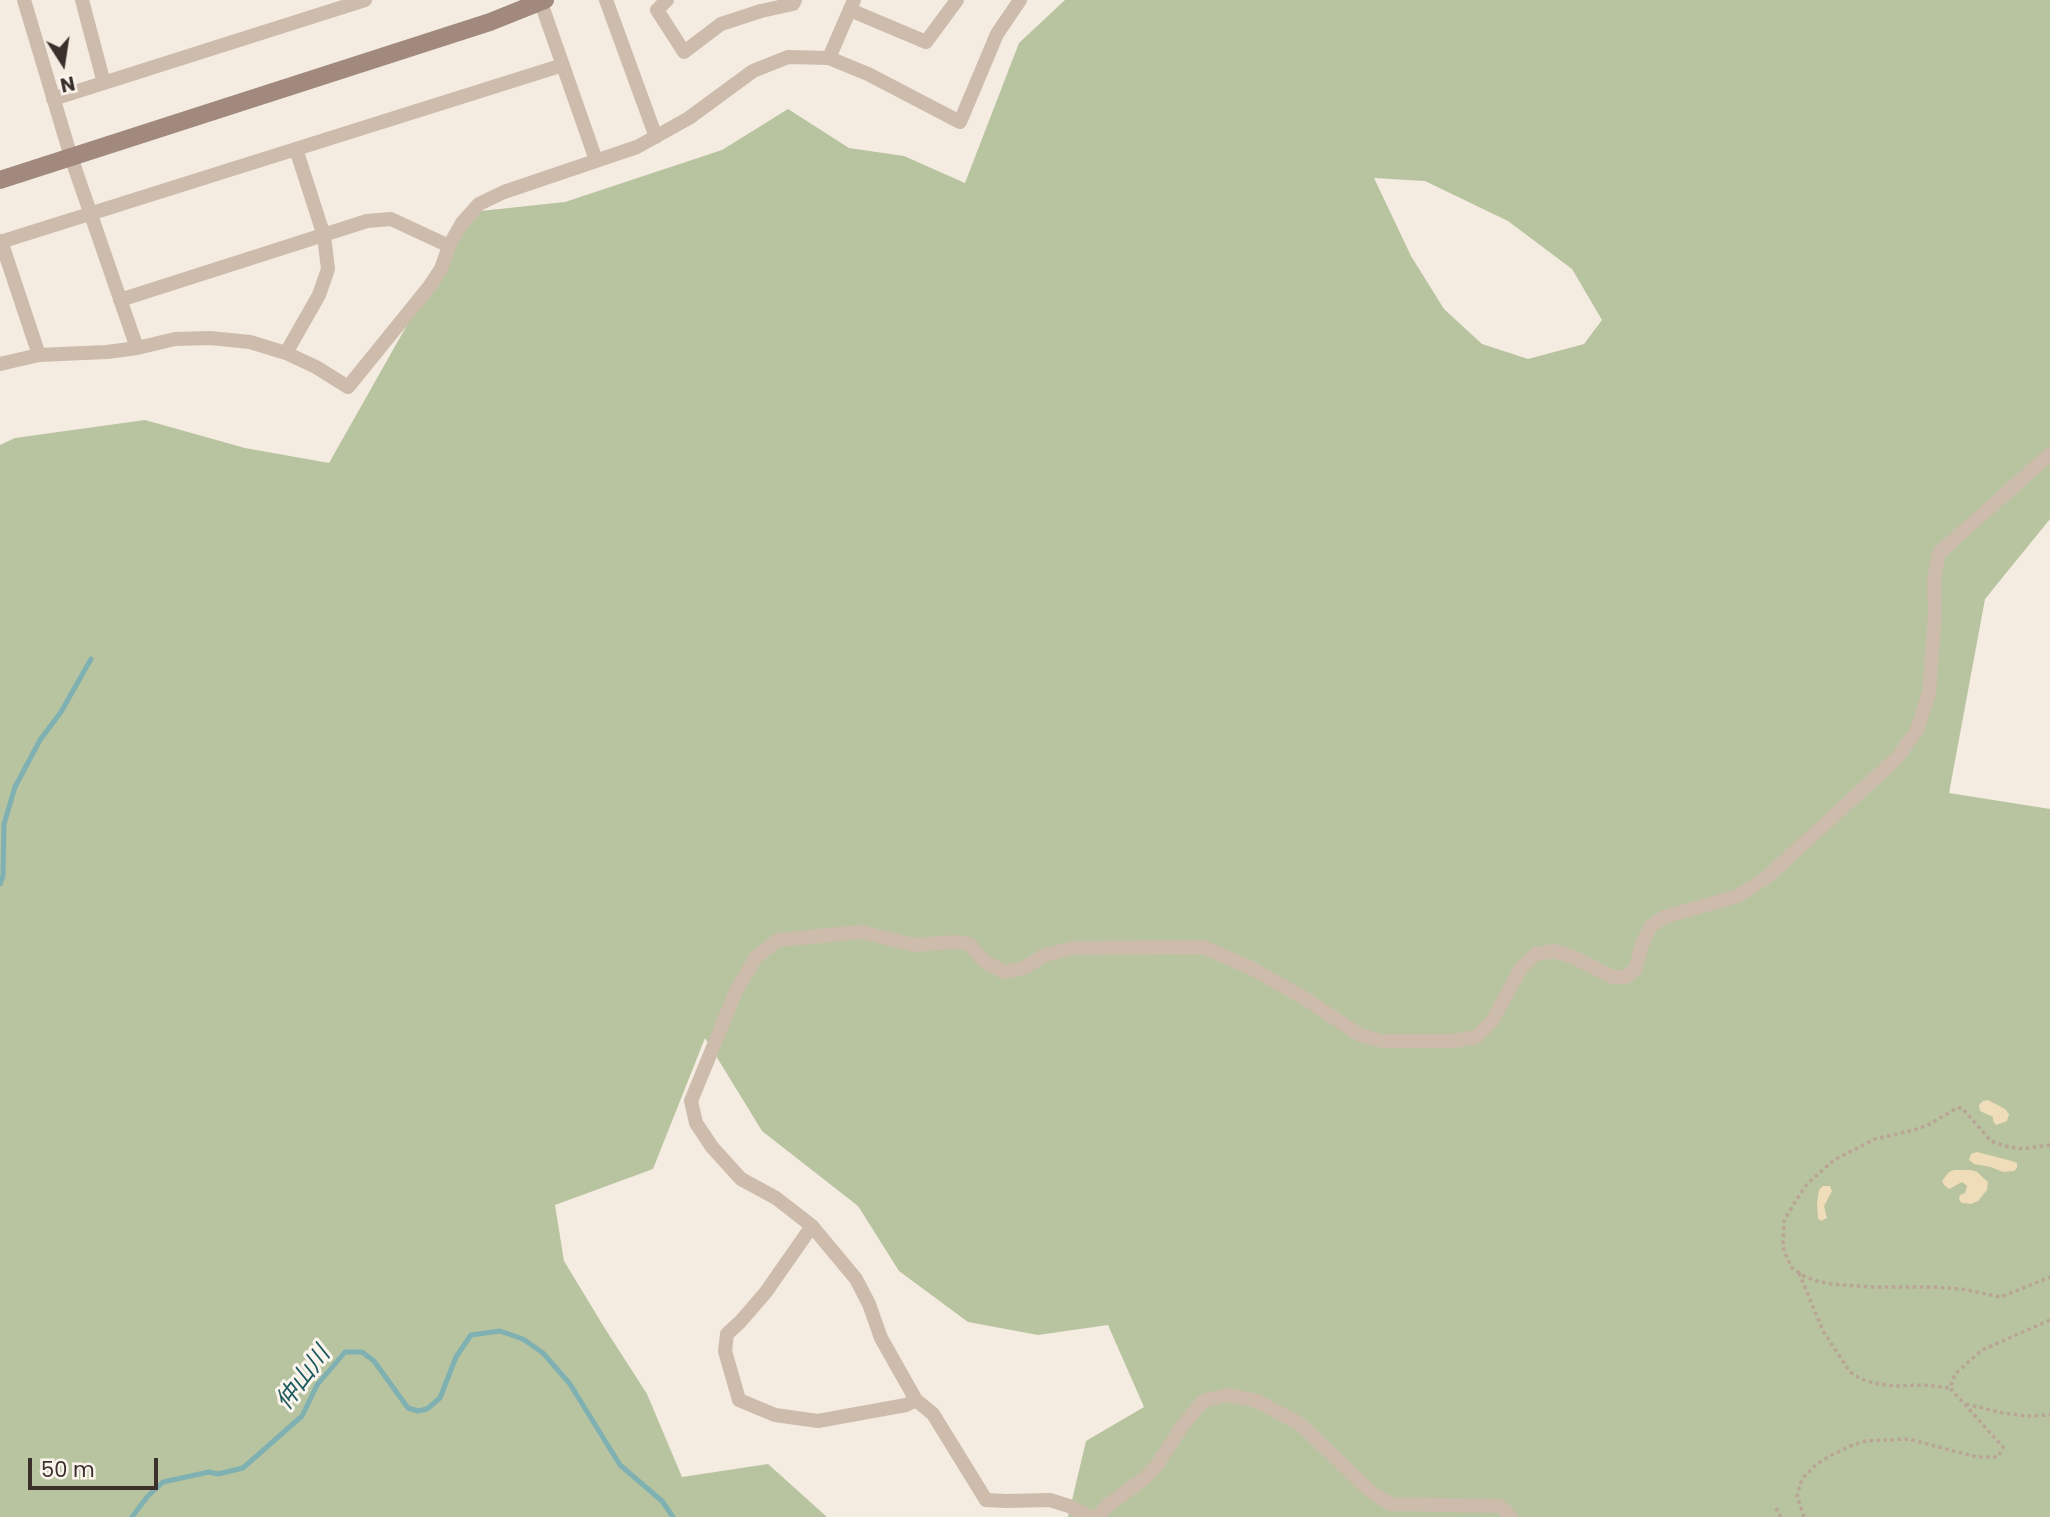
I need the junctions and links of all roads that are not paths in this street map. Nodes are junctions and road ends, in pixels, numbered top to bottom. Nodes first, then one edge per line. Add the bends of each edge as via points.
1 (24, 0) edge
2 (82, 0) edge
3 (365, 0) edge
4 (606, 0) edge
5 (667, 0) edge
6 (795, 0) edge
7 (957, 0) edge
8 (1020, 0) edge
9 (542, 1) edge
10 (852, 5) edge
11 (829, 58) junction
12 (563, 65) junction
13 (104, 82) junction
14 (53, 99) junction
15 (656, 137) junction
16 (296, 149) junction
17 (71, 157) junction
18 (596, 160) junction
19 (0, 180) edge
20 (90, 214) junction
21 (324, 236) junction
22 (0, 242) edge
23 (449, 246) junction
24 (120, 300) junction
25 (136, 348) junction
26 (286, 353) junction
27 (39, 355) junction
28 (0, 364) edge
29 (2050, 454) edge
30 (812, 1226) junction
31 (916, 1400) junction
32 (1090, 1517) edge
33 (1098, 1517) edge
34 (1511, 1517) edge

1 - 14 street
2 - 13 street
3 - 13 street
4 - 15 street
5 - 6 street via 657,10 684,52 721,24
7 - 10 street via 926,42
8 - 11 street via 997,34 960,122
9 - 12 street
9 - 17 street via 491,22
10 - 11 street
11 - 15 street via 788,57 752,71
12 - 16 street
12 - 18 street
13 - 14 street
14 - 17 street
15 - 18 street
16 - 20 street
16 - 21 street
17 - 19 street
17 - 20 street
18 - 23 street via 479,204
20 - 22 street
20 - 24 street
21 - 23 street via 367,221 391,219
21 - 24 street
21 - 26 street via 328,269
22 - 27 street
23 - 26 street via 429,288 348,387
24 - 25 street
25 - 26 street via 175,339 210,338 250,342
25 - 27 street
27 - 28 street
29 - 30 street via 1938,553 1929,693 1917,730 1896,758 1768,877 1738,895 1664,917 1650,927 1636,968 1626,977 1612,977 1554,951 1536,954 1521,968 1492,1021 1476,1037 1382,1041 1360,1035 1253,969 1203,947 1073,948 1045,954 1024,968 1004,972 984,961 970,944 956,942 914,946 861,932 778,940 756,957 736,991 691,1101 696,1123 741,1179
30 - 31 street via 856,1279 881,1338
30 - 31 street via 766,1292 727,1334 726,1351 739,1400 775,1415 818,1421
31 - 32 street via 933,1414 986,1500 1050,1500
33 - 34 street via 1157,1465 1203,1402 1228,1395 1257,1401 1300,1424 1370,1492 1390,1504 1500,1506

